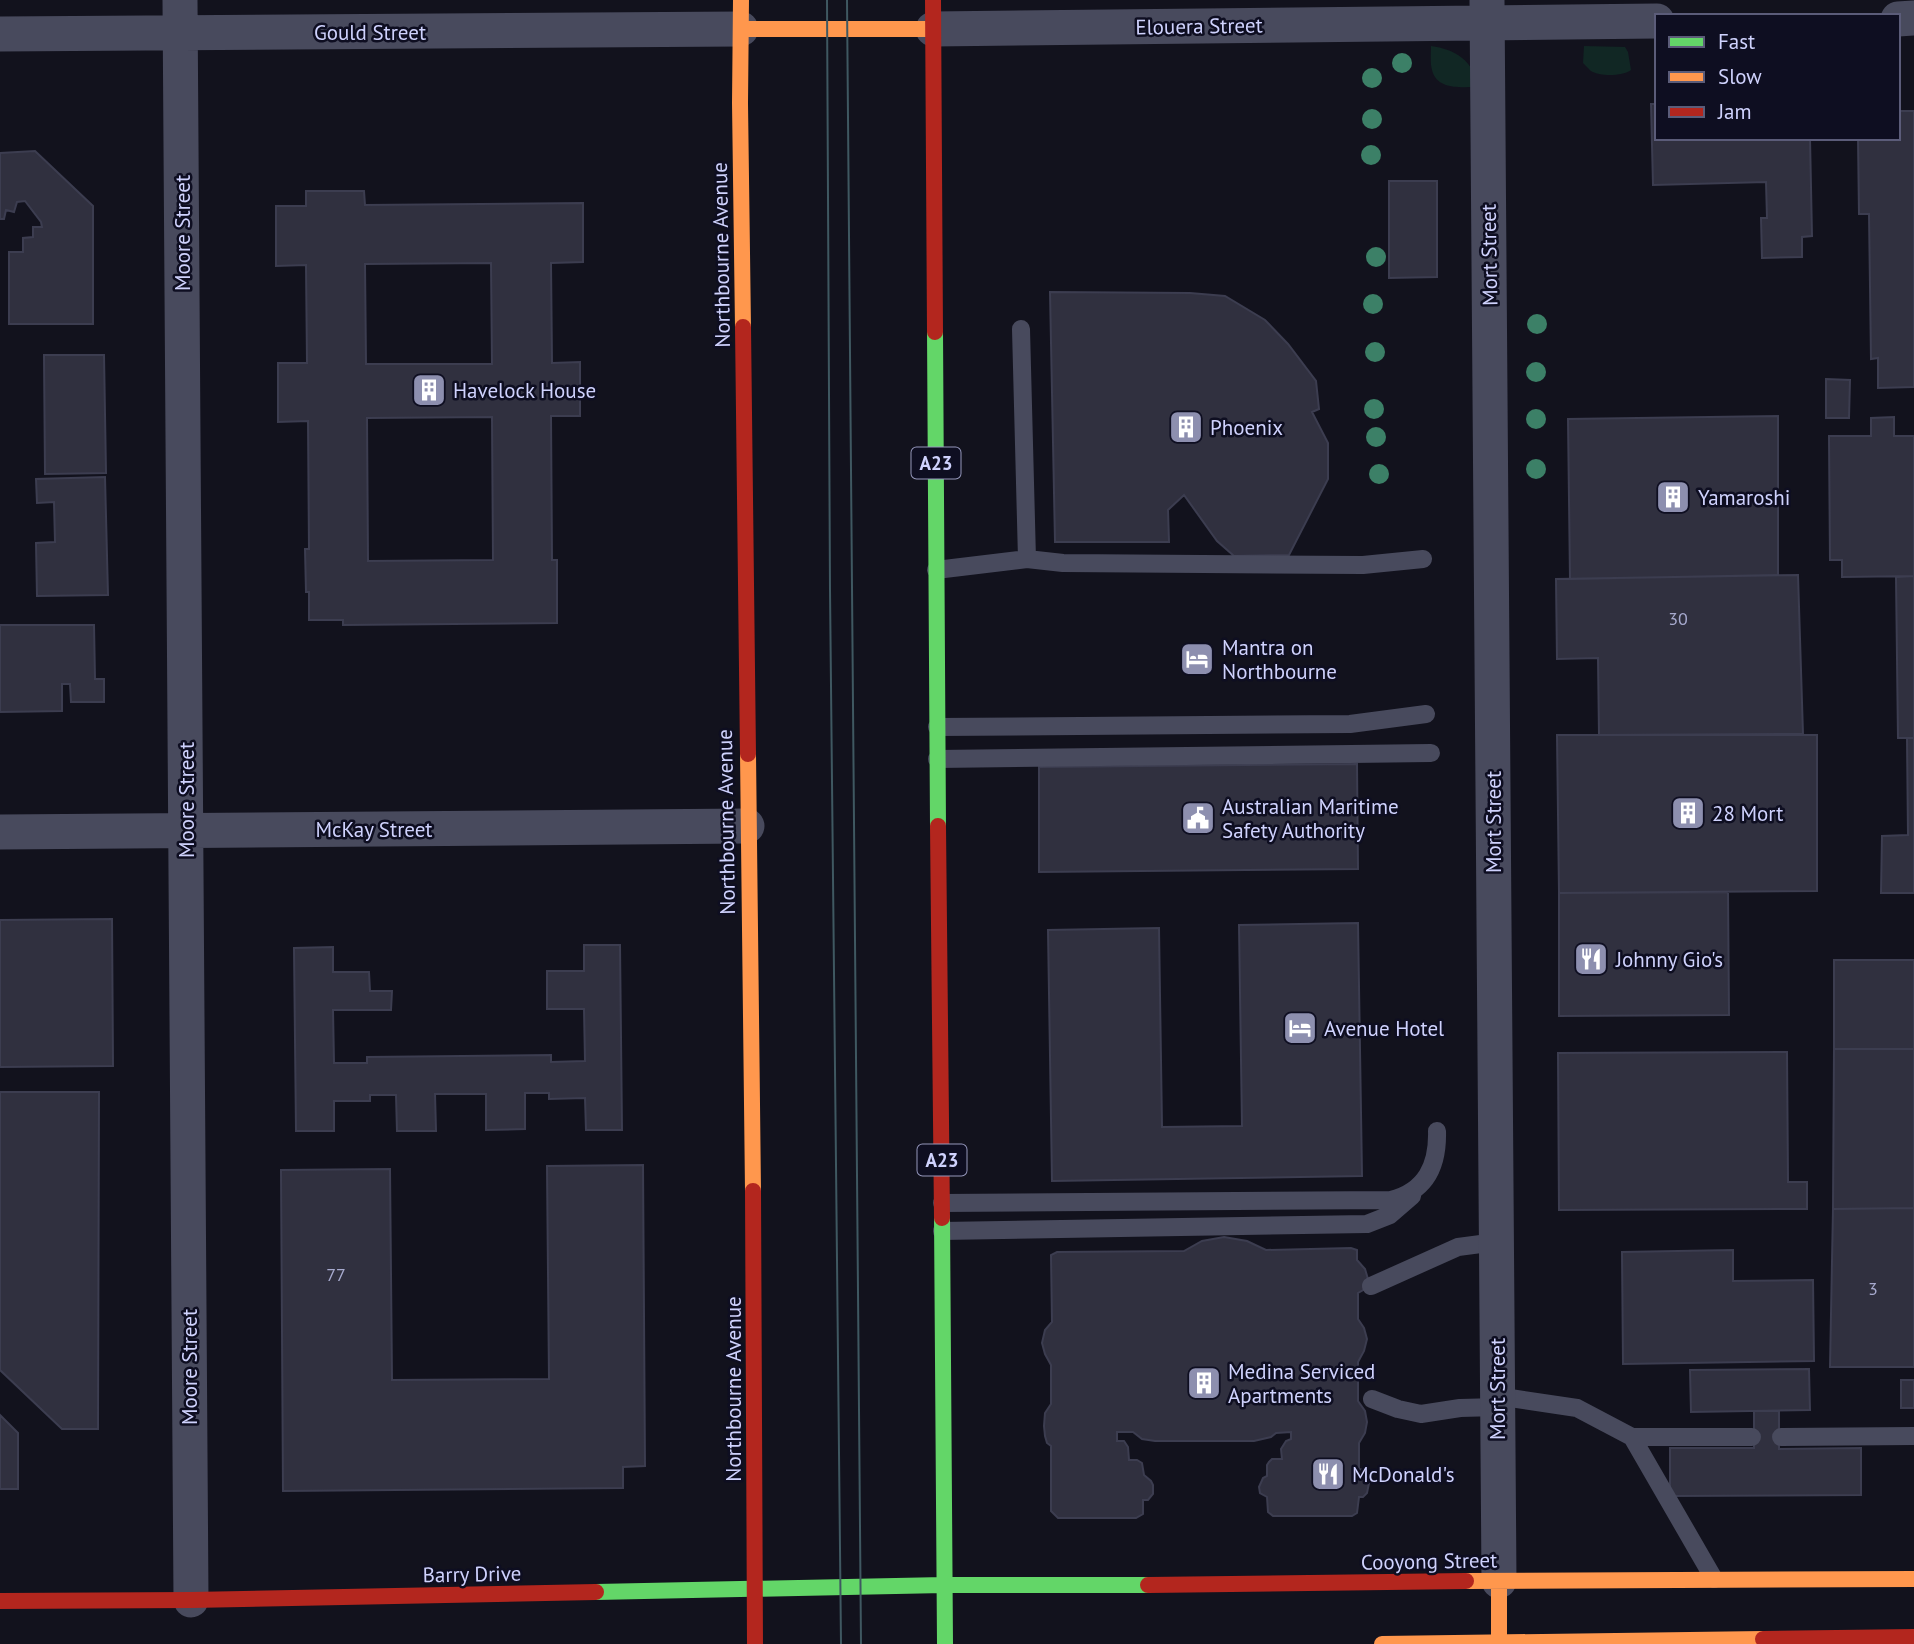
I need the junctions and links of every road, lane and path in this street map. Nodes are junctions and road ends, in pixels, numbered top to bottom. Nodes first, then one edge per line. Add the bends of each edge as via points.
1 (1487, 12) edge
2 (741, 15) edge
3 (933, 15) edge
4 (180, 16) edge
5 (1655, 21) edge
6 (0, 34) edge
7 (1021, 330) dead end
8 (1027, 559) junction
9 (1423, 559) dead end
10 (936, 570) junction
11 (1426, 714) dead end
12 (937, 727) junction
13 (1431, 753) dead end
14 (937, 759) junction
15 (747, 826) junction
16 (186, 830) junction
17 (0, 832) edge
18 (1437, 1131) dead end
19 (1420, 1185) junction
20 (942, 1203) junction
21 (942, 1231) junction
22 (1496, 1242) junction
23 (1371, 1286) dead end
24 (1372, 1399) dead end
25 (1498, 1402) junction
26 (1914, 1436) edge
27 (1632, 1437) junction
28 (1752, 1437) dead end
29 (1781, 1437) dead end
30 (1914, 1578) edge
31 (1499, 1581) junction
32 (944, 1585) junction
33 (1714, 1585) junction
34 (754, 1589) junction
35 (191, 1600) junction
36 (0, 1601) edge
37 (1914, 1637) edge
38 (1830, 1641) edge
39 (755, 1644) edge
40 (945, 1644) edge
41 (1382, 1644) edge
42 (1499, 1644) edge

1 - 3 street, Elouera Street
1 - 5 street, Elouera Street
1 - 22 street, Mort Street
2 - 3 main road, Elouera Street
2 - 4 street, Gould Street
2 - 15 main road, Northbourne Avenue
3 - 10 main road, A23
4 - 6 street, Gould Street
4 - 16 street, Moore Street
7 - 8 lane
8 - 9 lane via 1363,565
8 - 10 lane
10 - 12 main road, A23
11 - 12 lane via 1350,724
12 - 14 main road, A23
13 - 14 lane
14 - 20 main road, A23
15 - 16 street, McKay Street
15 - 34 main road, Northbourne Avenue
16 - 17 street, McKay Street
16 - 35 street, Moore Street
18 - 19 lane via 1438,1151
19 - 20 lane via 1407,1196 1391,1199
19 - 21 lane via 1390,1216 1367,1224
20 - 21 main road, A23
21 - 32 main road, A23
22 - 23 lane via 1458,1247
22 - 25 street, Mort Street
24 - 25 lane via 1421,1414
25 - 27 lane via 1577,1408
25 - 31 street, Mort Street
26 - 29 lane
27 - 28 lane
27 - 33 lane
30 - 33 main road, Cooyong Street
31 - 32 main road, Cooyong Street
31 - 33 main road, Cooyong Street
31 - 42 main road, Mort Street
32 - 34 main road, Barry Drive
32 - 40 main road, A23
34 - 35 main road, Barry Drive
34 - 39 main road, Northbourne Avenue
35 - 36 main road, Barry Drive
37 - 38 main road
38 - 42 main road via 1715,1633
41 - 42 main road

